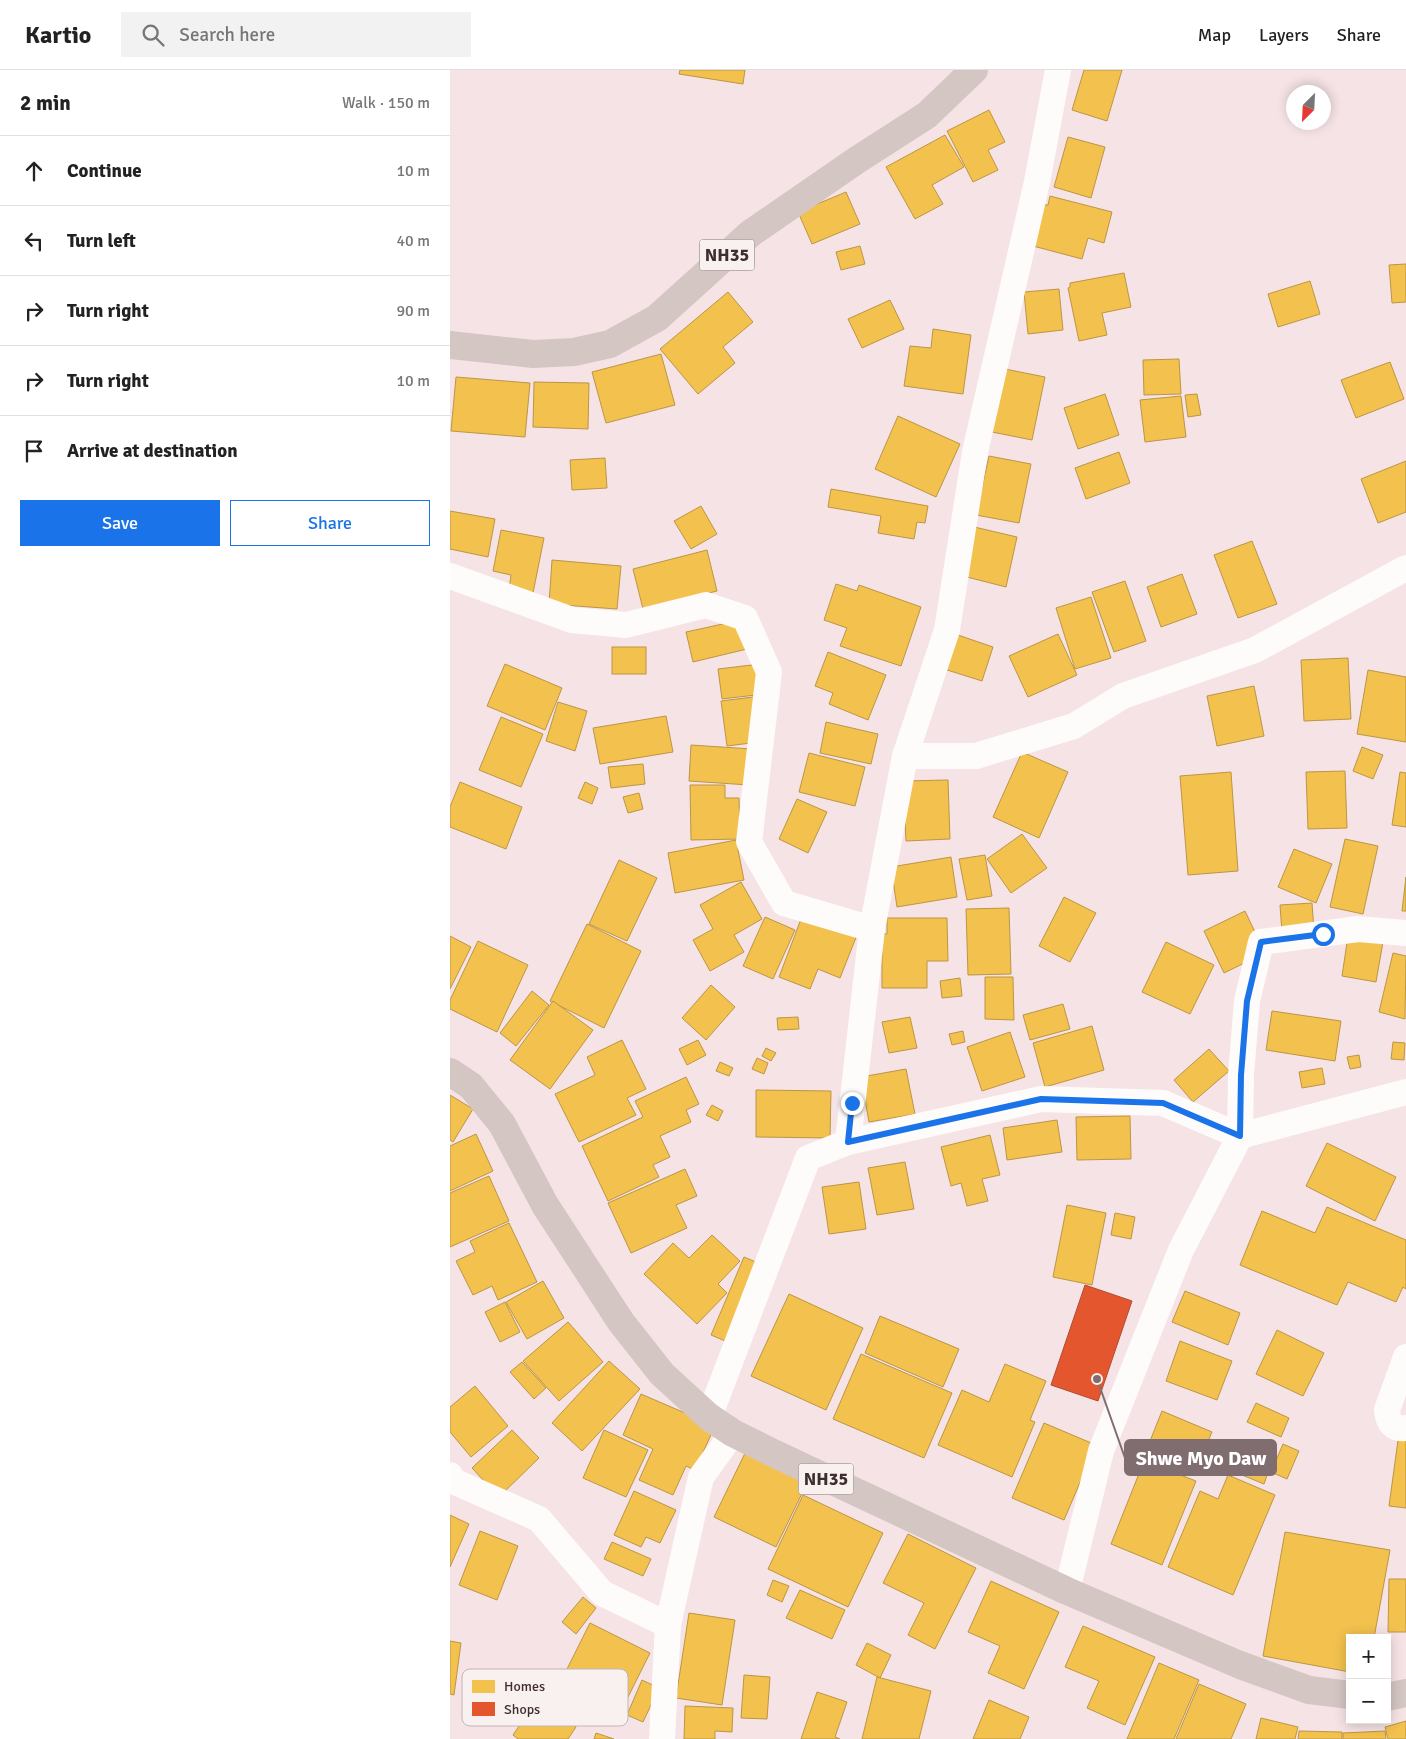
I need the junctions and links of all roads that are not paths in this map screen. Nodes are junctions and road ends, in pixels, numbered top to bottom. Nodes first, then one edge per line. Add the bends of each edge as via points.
1 (974, 70) edge
2 (1058, 70) edge
3 (450, 346) edge
4 (1406, 568) edge
5 (450, 576) edge
6 (905, 756) junction
7 (872, 929) junction
8 (1406, 933) edge
9 (450, 1072) edge
10 (1406, 1092) edge
11 (1240, 1136) junction
12 (848, 1142) junction
13 (1406, 1358) edge
14 (709, 1417) junction
15 (1406, 1428) edge
16 (733, 1433) junction
17 (450, 1475) edge
18 (1067, 1591) junction
19 (668, 1624) junction
20 (1406, 1694) edge
21 (1346, 1695) edge
22 (1391, 1696) edge
23 (662, 1739) edge

1 - 3 highway, NH35 via 927,115 752,233 657,318 610,344 574,352 534,354
2 - 6 street via 1037,182 975,452 947,630
4 - 6 street via 1256,650 1123,696 1074,726 976,756
5 - 7 street via 572,620 626,625 706,605 745,618 769,672 749,842 784,903
6 - 7 street
7 - 12 street
8 - 11 street via 1358,929 1261,942 1247,1001
9 - 14 highway, NH35 via 471,1086 502,1124 545,1205 621,1322 662,1374
10 - 11 street
11 - 12 street via 1163,1103 1041,1099
11 - 18 street via 1181,1250 1101,1451
12 - 14 street via 808,1158
13 - 15 street via 1388,1410 1391,1424 1396,1428
14 - 16 highway, NH35
16 - 18 highway, NH35
16 - 19 street via 700,1477
17 - 19 street via 453,1481 539,1519 602,1592
18 - 21 highway, NH35 via 1240,1665 1309,1690
19 - 23 street
20 - 22 highway

